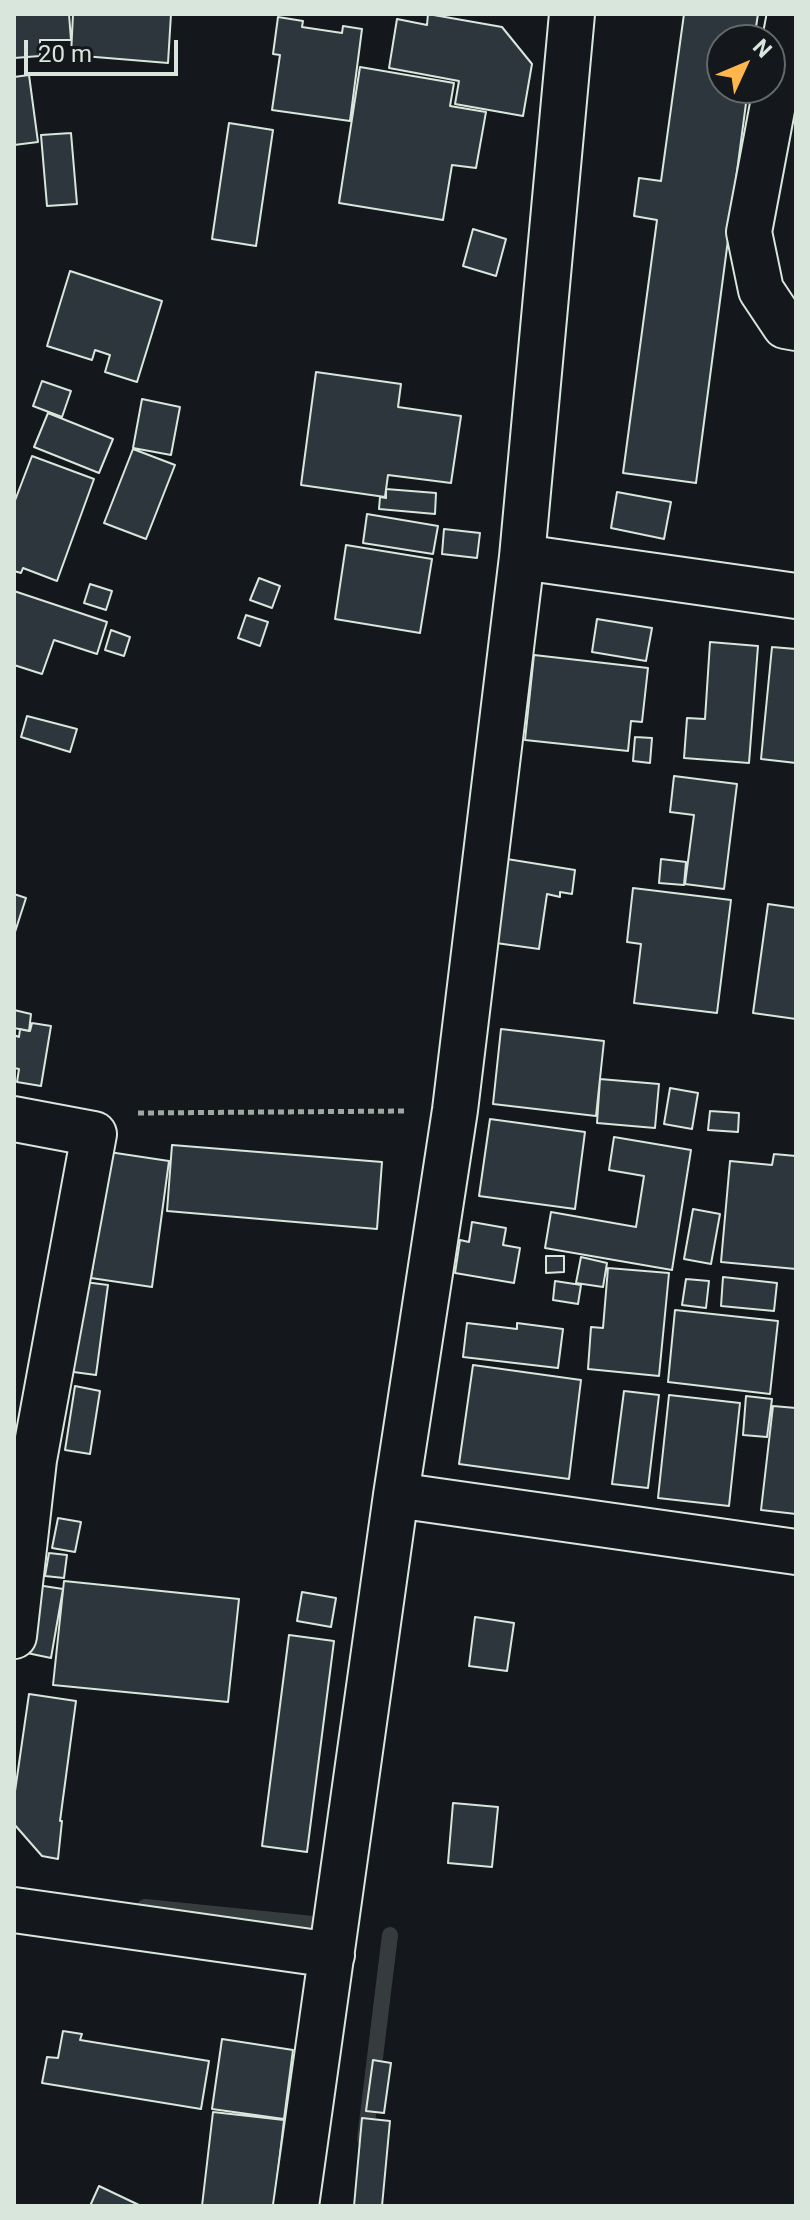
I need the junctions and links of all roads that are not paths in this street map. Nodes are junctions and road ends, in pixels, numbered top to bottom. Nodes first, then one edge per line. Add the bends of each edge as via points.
1 (563, 14) edge
2 (572, 14) edge
3 (790, 14) edge
4 (796, 328) edge
5 (522, 557) junction
6 (796, 596) edge
7 (14, 1119) edge
8 (396, 1495) junction
9 (796, 1552) edge
10 (14, 1636) edge
11 (14, 1910) edge
12 (332, 1955) junction
13 (296, 2206) edge

1 - 2 street
2 - 5 street
3 - 4 street via 749,232 761,290 785,326
5 - 6 street
5 - 8 street via 455,1110
7 - 10 street via 94,1134 34,1460
8 - 9 street
8 - 12 street
11 - 12 street
12 - 13 street

